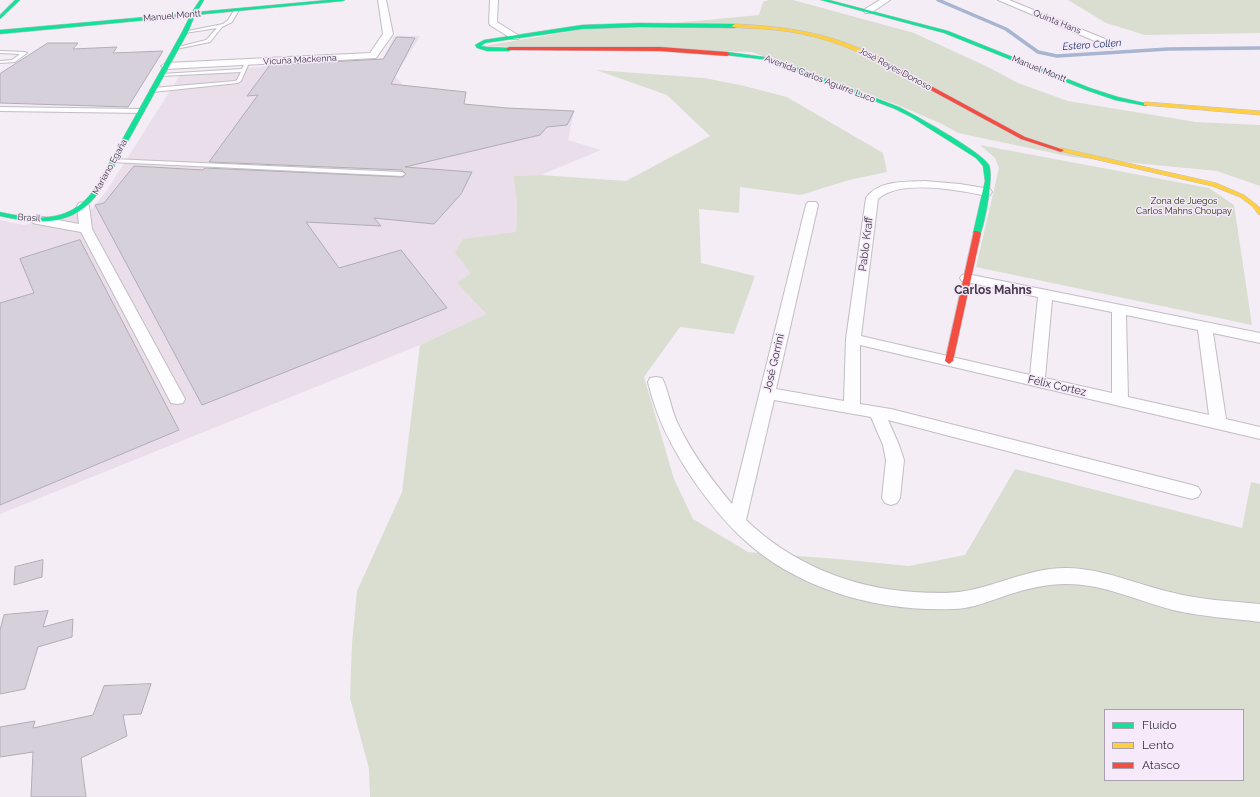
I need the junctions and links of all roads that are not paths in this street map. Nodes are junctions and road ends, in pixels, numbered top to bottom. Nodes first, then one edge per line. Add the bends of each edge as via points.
1 (18, 0) edge
2 (202, 0) edge
3 (343, 0) edge
4 (382, 0) edge
5 (494, 0) edge
6 (823, 0) edge
7 (886, 0) edge
8 (1002, 0) edge
9 (237, 10) junction
10 (868, 11) junction
11 (193, 14) junction
12 (0, 18) edge
13 (220, 27) junction
14 (0, 32) edge
15 (185, 32) junction
16 (515, 37) junction
17 (1112, 45) dead end
18 (176, 48) junction
19 (0, 52) edge
20 (0, 62) edge
21 (166, 66) junction
22 (245, 66) junction
23 (161, 75) junction
24 (153, 90) junction
25 (145, 104) junction
26 (0, 109) edge
27 (1260, 113) edge
28 (113, 161) junction
29 (402, 174) dead end
30 (986, 192) junction
31 (812, 205) dead end
32 (83, 206) junction
33 (1258, 210) edge
34 (0, 214) edge
35 (59, 217) joint
36 (37, 220) junction
37 (86, 229) junction
38 (967, 278) junction
39 (1045, 294) junction
40 (1119, 309) junction
41 (1205, 327) junction
42 (1260, 338) edge
43 (853, 339) junction
44 (949, 361) junction
45 (656, 382) dead end
46 (1038, 382) junction
47 (767, 393) junction
48 (177, 399) dead end
49 (1120, 401) junction
50 (852, 408) junction
51 (877, 413) junction
52 (1218, 423) junction
53 (1260, 433) edge
54 (1192, 492) dead end
55 (891, 498) dead end
56 (736, 520) junction
57 (1260, 613) edge

1 - 12 street
2 - 11 street, Mariano Egaña
3 - 9 street, Manuel Montt
4 - 22 street, Vicuña Mackenna via 388,34 373,56
5 - 16 street via 493,23
6 - 10 street, Manuel Montt
7 - 10 street
8 - 17 street, Quinta Hans
9 - 11 street, Manuel Montt
9 - 13 lane via 229,22
10 - 27 street, Manuel Montt via 952,34 1088,89 1117,98 1153,105
11 - 14 street, Manuel Montt
11 - 15 street, Mariano Egaña
13 - 15 lane
13 - 18 lane via 208,41
15 - 18 street, Mariano Egaña
16 - 30 street, Avenida Carlos Aguirre Luco via 482,43 478,47 675,50 770,59 897,108 967,149 986,166
16 - 33 street, José Reyes Donoso via 582,27 623,25 740,25 817,34 860,50 1023,138 1054,148 1214,184 1242,196
18 - 21 street, Mariano Egaña
19 - 20 lane via 25,53 11,62
21 - 22 street, Vicuña Mackenna
21 - 23 street, Mariano Egaña
22 - 23 lane
22 - 24 lane via 239,81 231,84
23 - 24 street, Mariano Egaña
24 - 25 street, Mariano Egaña
25 - 26 lane
25 - 28 street, Mariano Egaña
28 - 29 lane
28 - 32 street, Mariano Egaña via 92,198
30 - 38 street, Avenida Carlos Aguirre Luco
30 - 43 street, Pablo Kraff via 956,186 929,185 892,187 874,194
31 - 47 street, José Gorrini
32 - 35 street, Mariano Egaña
32 - 37 street
34 - 36 street, Brasil
35 - 36 street, Brasil
36 - 37 street
37 - 48 street
38 - 39 street
38 - 44 street, Avenida Carlos Aguirre Luco
39 - 40 street
39 - 46 street
40 - 41 street
40 - 49 street
41 - 42 street
41 - 52 street
43 - 44 street, Félix Cortez
43 - 50 street, Pablo Kraff
44 - 46 street, Félix Cortez
45 - 56 street via 664,412 680,444 707,485
46 - 49 street, Félix Cortez
47 - 50 street
47 - 56 street, José Gorrini
49 - 52 street, Félix Cortez
50 - 51 street
51 - 54 street via 942,427
51 - 55 street via 896,460
52 - 53 street, Félix Cortez
56 - 57 street via 752,537 793,566 829,582 868,594 954,601 978,597 1036,579 1067,576 1104,580 1171,602

